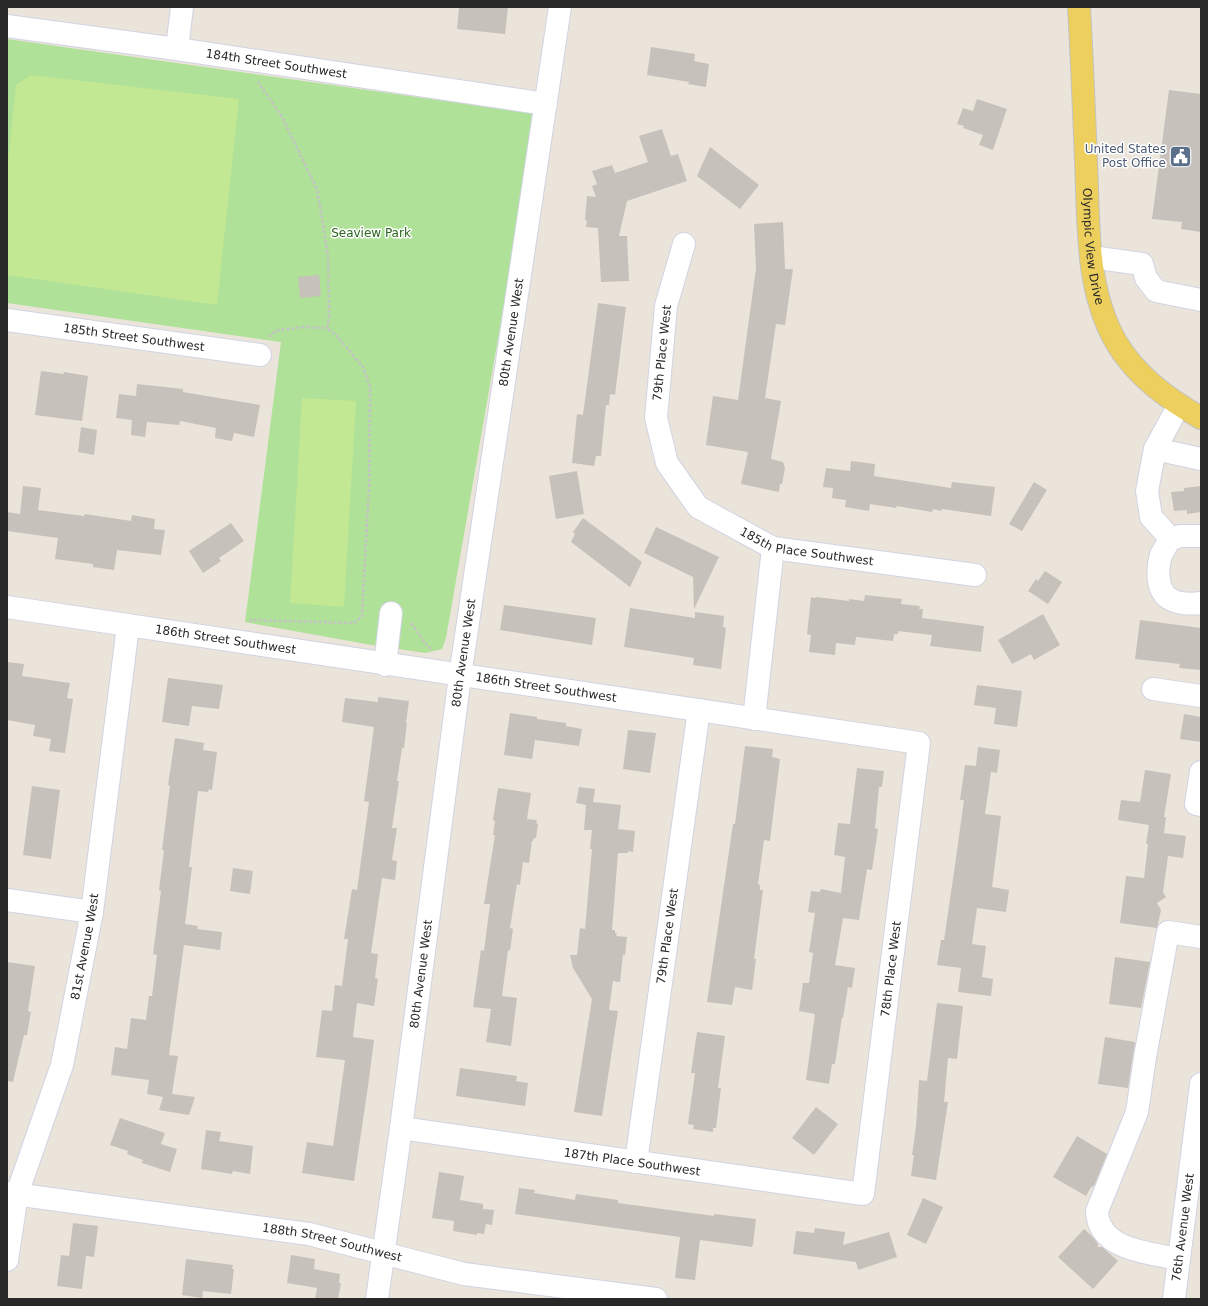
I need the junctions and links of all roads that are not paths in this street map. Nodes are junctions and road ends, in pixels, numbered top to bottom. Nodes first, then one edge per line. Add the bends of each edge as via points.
1 (182, 7) edge
2 (560, 7) edge
3 (1079, 7) edge
4 (7, 26) edge
5 (177, 49) junction
6 (546, 104) junction
7 (684, 244) dead end
8 (1091, 257) junction
9 (1201, 300) edge
10 (7, 320) edge
11 (260, 355) road end
12 (1179, 405) junction
13 (1201, 418) edge
14 (1154, 449) junction
15 (1201, 459) edge
16 (668, 463) joint
17 (1201, 536) edge
18 (1171, 539) junction
19 (773, 548) junction
20 (975, 575) dead end
21 (1201, 603) edge
22 (7, 607) edge
23 (391, 613) road end
24 (128, 626) junction
25 (385, 664) junction
26 (460, 676) junction
27 (1153, 690) dead end
28 (1201, 696) edge
29 (699, 710) junction
30 (754, 719) junction
31 (919, 743) joint
32 (1201, 772) edge
33 (1201, 805) edge
34 (7, 900) edge
35 (92, 912) junction
36 (1201, 937) edge
37 (1201, 1084) edge
38 (401, 1128) junction
39 (636, 1162) junction
40 (12, 1193) edge
41 (863, 1194) joint
42 (1193, 1205) edge
43 (383, 1253) junction
44 (1179, 1259) junction
45 (7, 1260) edge
46 (377, 1299) edge
47 (656, 1299) edge
48 (1174, 1299) edge

1 - 5 street
2 - 6 street, 80th Avenue West
3 - 8 main road, Olympic View Drive
4 - 5 street, 184th Street Southwest
5 - 6 street, 184th Street Southwest
6 - 26 street, 80th Avenue West
7 - 16 street, 79th Place West via 666,306 656,418
8 - 9 street via 1142,264 1146,278 1156,291
8 - 12 main road, Olympic View Drive via 1098,300 1117,343 1137,370
10 - 11 street, 185th Street Southwest
12 - 13 main road, Olympic View Drive
12 - 14 street
14 - 15 street
14 - 18 street via 1147,490 1151,517
16 - 19 street, 185th Place Southwest via 698,507
17 - 18 street via 1180,536
18 - 21 street via 1161,556 1160,585 1170,599 1191,604
19 - 20 street, 185th Place Southwest
19 - 30 street
22 - 24 street, 186th Street Southwest
23 - 25 street
24 - 25 street, 186th Street Southwest
24 - 35 street, 81st Avenue West
25 - 26 street, 186th Street Southwest
26 - 29 street, 186th Street Southwest
26 - 38 street, 80th Avenue West
27 - 28 street
29 - 30 street, 186th Street Southwest
29 - 39 street, 79th Place West
30 - 31 street, 186th Street Southwest
31 - 41 street, 78th Place West
32 - 33 street via 1196,804
34 - 35 street
35 - 40 street, 81st Avenue West via 62,1065
36 - 44 street via 1168,932 1137,1112 1097,1210 1100,1226 1114,1241 1139,1251
37 - 42 street, 76th Avenue West
38 - 39 street, 187th Place Southwest
38 - 43 street, 80th Avenue West
39 - 41 street, 187th Place Southwest
40 - 43 street, 188th Street Southwest via 308,1234
40 - 45 street, 81st Avenue West
42 - 44 street, 76th Avenue West
43 - 46 street, 80th Avenue West
43 - 47 street, 188th Street Southwest via 464,1274
44 - 48 street, 76th Avenue West

